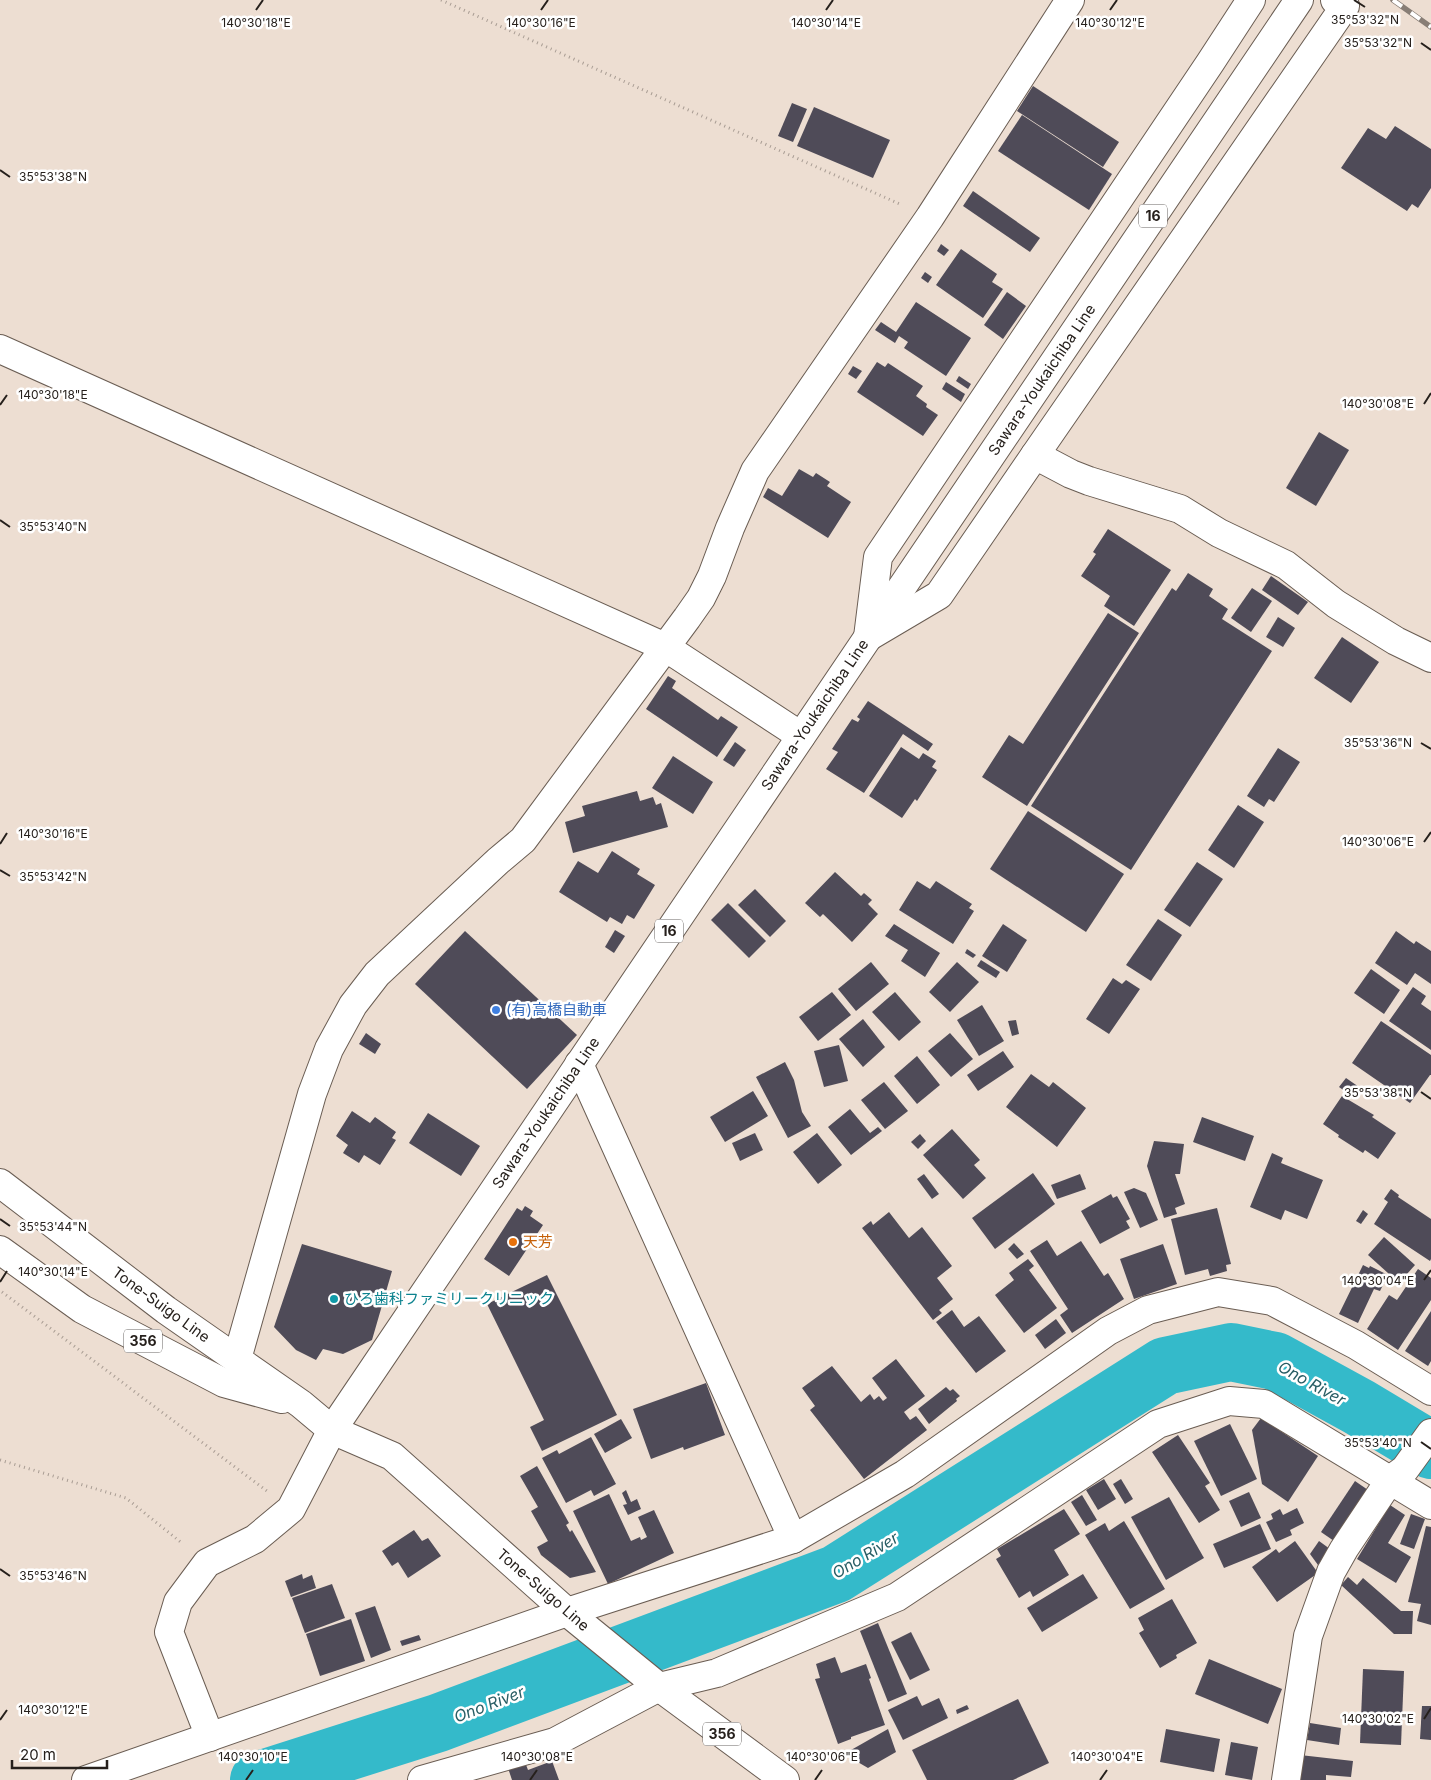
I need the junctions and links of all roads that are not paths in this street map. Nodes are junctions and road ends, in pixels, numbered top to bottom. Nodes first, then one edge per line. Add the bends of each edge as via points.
1 (1070, 0) edge
2 (1251, 0) edge
3 (1299, 0) edge
4 (1336, 0) edge
5 (0, 349) edge
6 (1035, 455) junction
7 (868, 637) junction
8 (665, 647) junction
9 (1431, 658) edge
10 (802, 736) junction
11 (579, 1064) junction
12 (0, 1184) edge
13 (0, 1250) edge
14 (237, 1359) junction
15 (1431, 1391) edge
16 (301, 1404) junction
17 (332, 1430) junction
18 (1431, 1433) edge
19 (1398, 1475) junction
20 (1431, 1505) edge
21 (793, 1539) junction
22 (567, 1612) junction
23 (659, 1687) junction
24 (210, 1737) junction
25 (86, 1780) edge
26 (422, 1780) edge
27 (785, 1780) edge
28 (1286, 1780) edge

1 - 8 main road via 930,217 755,471 701,598
2 - 7 main road via 878,557
3 - 7 main road, Sawara-Youkaichiba Line / 16
4 - 6 main road via 1345,6
5 - 8 main road
6 - 7 main road via 939,595
6 - 9 main road via 1080,478 1180,508 1219,533 1286,565 1336,604 1396,641
7 - 10 main road, Sawara-Youkaichiba Line / 16
8 - 10 main road
8 - 14 main road via 523,840 377,974 353,1005 328,1049 312,1094
10 - 11 main road, Sawara-Youkaichiba Line / 16
11 - 17 main road, Sawara-Youkaichiba Line / 16
11 - 21 main road
12 - 14 main road, Tone-Suigo Line / 356 via 166,1310
13 - 16 main road, Tone-Suigo Line / 356 via 82,1309 215,1378
14 - 16 main road, Tone-Suigo Line / 356
15 - 21 main road via 1356,1345 1272,1301 1218,1292 1148,1310 1108,1331 904,1474
16 - 17 main road, Tone-Suigo Line / 356
17 - 22 main road, Tone-Suigo Line / 356 via 392,1456
17 - 24 main road, 16 via 291,1509 254,1539 207,1563 178,1602 169,1632
18 - 19 main road
19 - 20 main road
19 - 23 main road via 1264,1404 1229,1401 1158,1424 897,1597 717,1674
19 - 28 main road via 1331,1572 1308,1636
21 - 22 main road
22 - 23 main road, Tone-Suigo Line / 356
22 - 24 main road
23 - 26 main road via 555,1742
23 - 27 main road, Tone-Suigo Line / 356
24 - 25 main road

